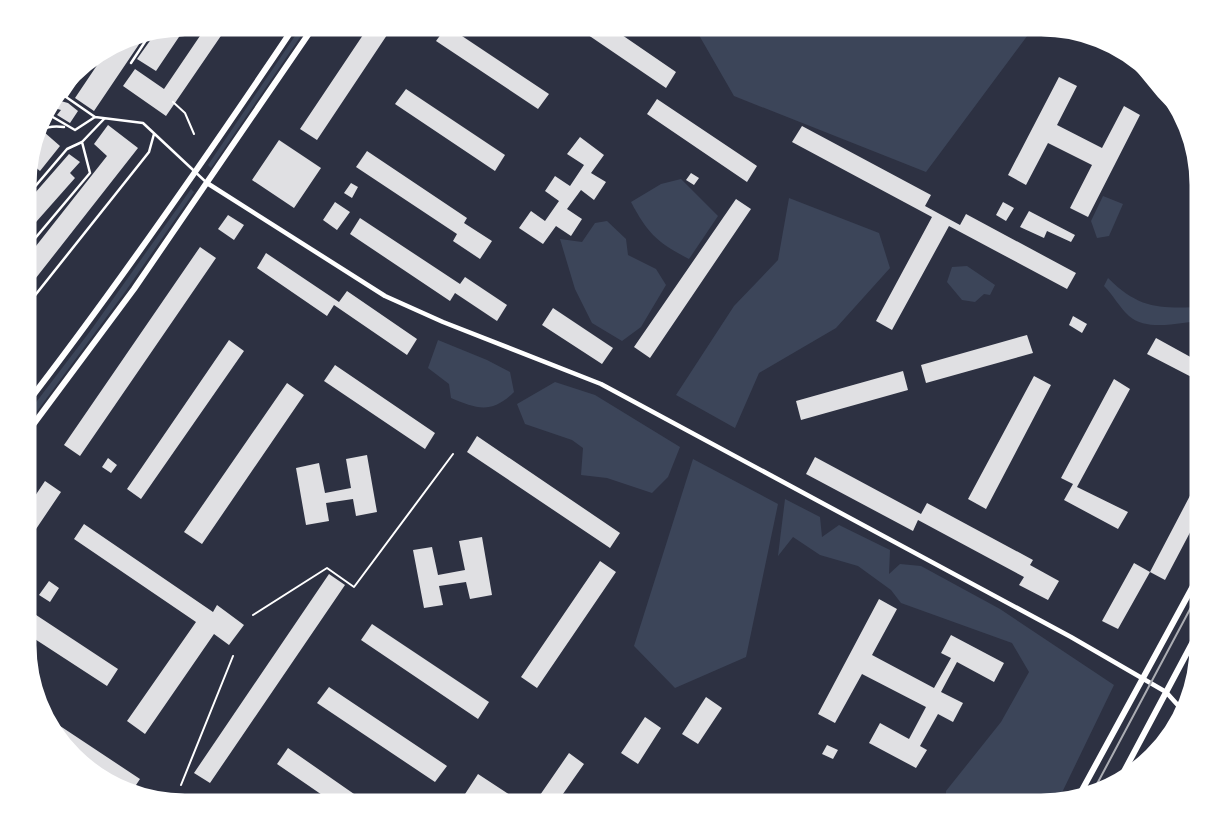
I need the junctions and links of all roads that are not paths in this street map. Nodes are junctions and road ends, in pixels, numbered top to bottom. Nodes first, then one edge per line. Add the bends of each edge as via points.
1 (291, 32) edge
2 (310, 32) edge
3 (149, 36) edge
4 (131, 63) dead end
5 (1133, 63) edge
6 (85, 69) edge
7 (62, 94) edge
8 (66, 97) junction
9 (1175, 112) edge
10 (48, 115) edge
11 (95, 117) junction
12 (104, 120) junction
13 (67, 127) junction
14 (42, 130) edge
15 (154, 134) junction
16 (82, 142) junction
17 (194, 173) junction
18 (207, 183) junction
19 (32, 190) edge
20 (32, 242) edge
21 (32, 299) edge
22 (32, 397) edge
23 (32, 426) edge
24 (1193, 586) edge
25 (1193, 641) edge
26 (1143, 679) junction
27 (1166, 692) junction
28 (1180, 708) edge
29 (1122, 775) edge
30 (1081, 793) edge

1 - 17 street
2 - 18 street
3 - 4 lane
5 - 9 street
6 - 8 lane
7 - 8 lane
8 - 11 lane
10 - 13 lane
11 - 12 lane
11 - 13 lane via 75,130
12 - 15 lane via 144,123
12 - 16 lane
13 - 14 lane
15 - 17 lane
15 - 21 lane via 149,152
16 - 19 lane via 67,149
16 - 20 lane via 90,173
17 - 18 lane
17 - 22 street
18 - 23 street
18 - 26 street via 385,296 601,384
24 - 26 street
25 - 27 street
26 - 27 street
26 - 30 street
27 - 28 street
27 - 29 street

